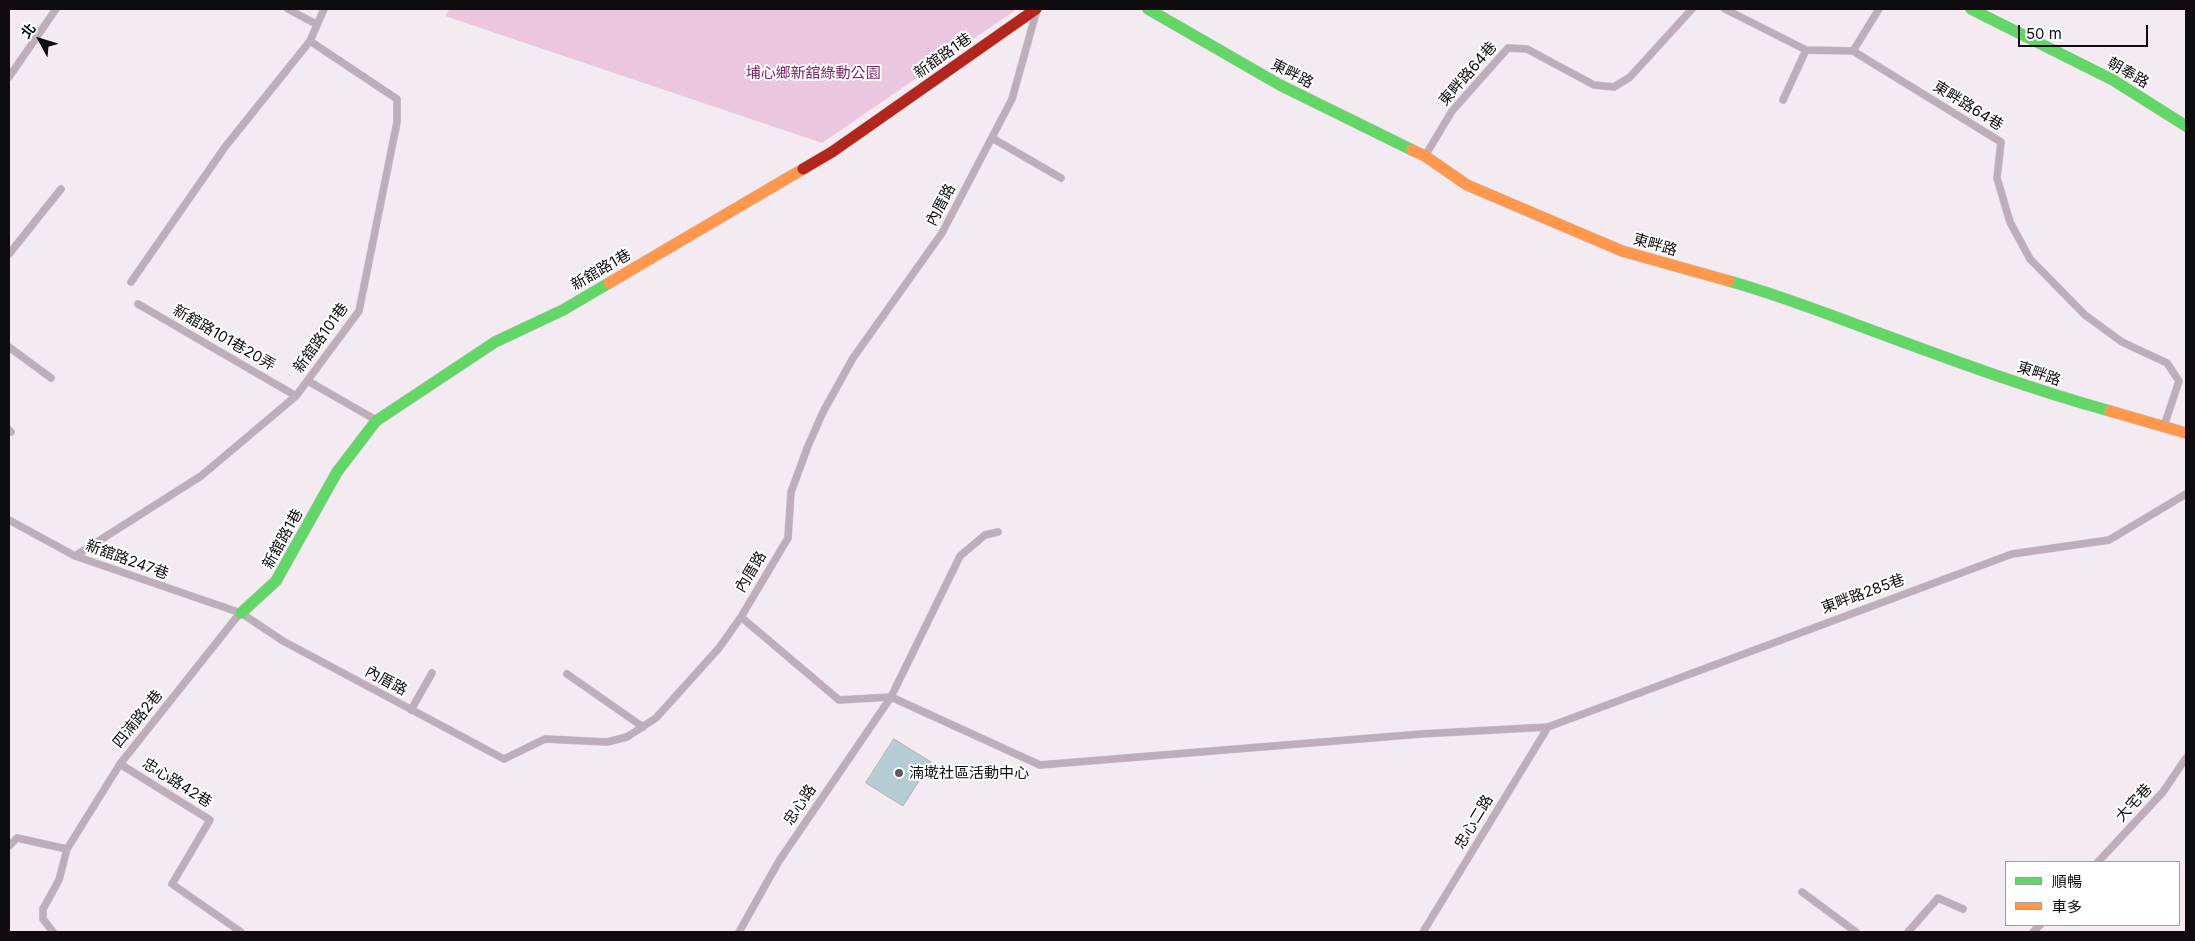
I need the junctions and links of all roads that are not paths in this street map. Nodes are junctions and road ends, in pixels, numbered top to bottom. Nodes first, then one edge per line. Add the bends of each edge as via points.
1 (56, 9) edge
2 (288, 9) edge
3 (324, 9) edge
4 (1036, 9) edge
5 (1148, 9) edge
6 (1692, 9) edge
7 (1725, 9) edge
8 (1880, 9) edge
9 (1971, 9) edge
10 (316, 24) junction
11 (310, 41) junction
12 (1806, 50) junction
13 (1853, 51) junction
14 (9, 78) edge
15 (1782, 100) dead end
16 (2186, 126) edge
17 (992, 138) junction
18 (1425, 156) junction
19 (1060, 178) dead end
20 (61, 188) dead end
21 (9, 254) edge
22 (131, 282) dead end
23 (138, 304) dead end
24 (9, 347) edge
25 (51, 378) dead end
26 (308, 380) junction
27 (296, 396) junction
28 (376, 421) junction
29 (2164, 427) junction
30 (2186, 433) edge
31 (2186, 494) edge
32 (9, 520) edge
33 (998, 532) dead end
34 (75, 556) junction
35 (241, 613) junction
36 (741, 617) junction
37 (432, 673) dead end
38 (567, 674) dead end
39 (890, 697) junction
40 (411, 710) junction
41 (643, 727) junction
42 (1548, 727) junction
43 (2186, 758) edge
44 (120, 764) junction
45 (9, 846) edge
46 (67, 850) junction
47 (2099, 861) edge
48 (1802, 892) dead end
49 (1963, 908) dead end
50 (53, 932) edge
51 (241, 932) edge
52 (739, 932) edge
53 (1423, 932) edge
54 (1856, 932) edge
55 (1908, 932) edge

1 - 14 lane
2 - 10 lane
3 - 10 lane
4 - 17 lane, 內厝路 via 1012,99
4 - 28 street, 新舘路1巷 via 832,152 562,310 496,342
5 - 18 street, 東畔路 via 1280,86
6 - 18 lane, 東畔路64巷 via 1630,77 1614,87 1594,85 1527,49 1508,48 1452,111
7 - 12 lane
8 - 13 lane
9 - 16 street, 朝奉路 via 2113,80
10 - 11 lane
11 - 22 lane via 225,147
11 - 26 lane, 新舘路101巷 via 398,99 397,122 359,311
12 - 13 lane
12 - 15 lane
13 - 29 lane, 東畔路64巷 via 2001,142 1997,178 2010,222 2030,259 2085,315 2122,342 2167,363 2179,381
17 - 19 lane
17 - 36 lane, 內厝路 via 942,233 854,358 824,412 791,492 788,538
18 - 29 street, 東畔路 via 1467,185 1622,251 1768,292 2038,390
20 - 21 lane
23 - 27 lane, 新舘路101巷20弄
24 - 25 lane
26 - 27 lane, 新舘路101巷
26 - 28 lane
27 - 34 lane, 新舘路101巷 via 201,476
28 - 35 street, 新舘路1巷 via 337,472 276,581
29 - 30 street, 東畔路
31 - 42 lane, 東畔路285巷 via 2109,540 2012,554
32 - 34 lane, 新舘路247巷
33 - 39 lane, 忠心路 via 985,534 960,556
34 - 35 lane, 新舘路247巷
35 - 40 lane, 內厝路 via 283,641
35 - 44 lane, 四湳路2巷
36 - 39 lane via 839,700
36 - 41 lane, 內厝路 via 682,692
37 - 40 lane
38 - 41 lane
39 - 42 lane, 東畔路285巷 via 1040,765
39 - 52 lane, 忠心路 via 778,861
40 - 41 lane, 內厝路 via 504,759 545,739 607,742 627,737
42 - 53 lane, 忠心二路
43 - 47 lane, 大宅巷 via 2163,792
44 - 46 lane, 四湳路2巷
44 - 51 lane, 忠心路42巷 via 210,820 172,884
45 - 46 lane via 17,838
46 - 50 lane, 四湳路2巷 via 59,880 43,909 43,919
48 - 54 lane
49 - 55 lane via 1938,898

